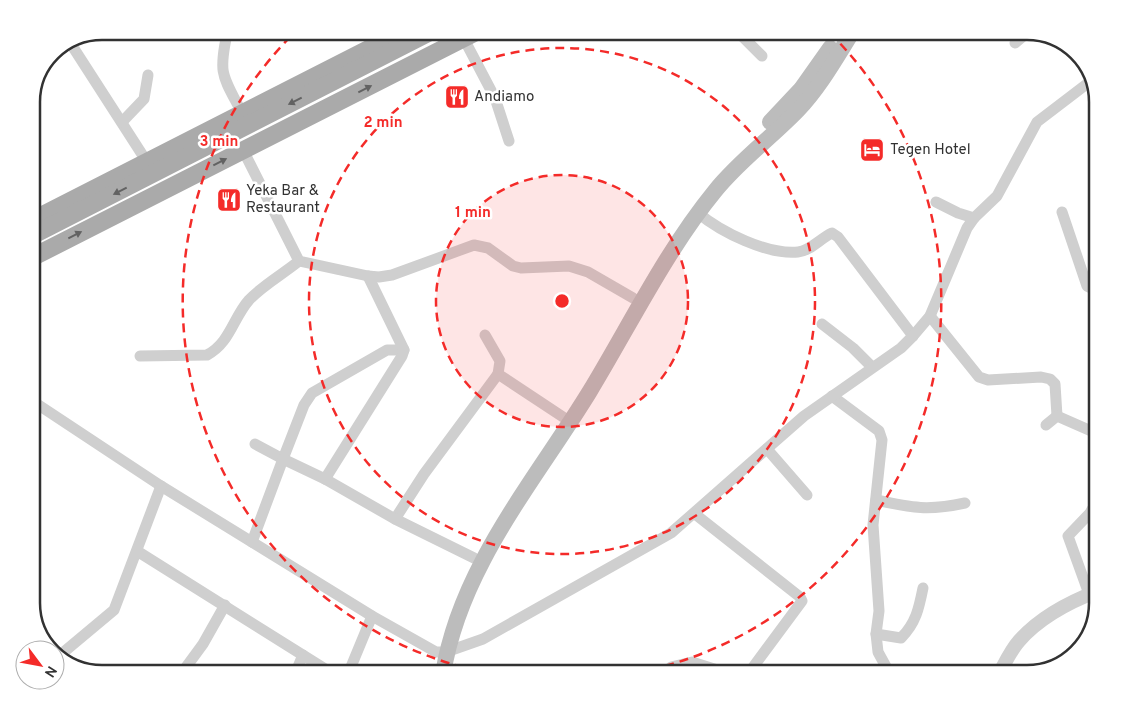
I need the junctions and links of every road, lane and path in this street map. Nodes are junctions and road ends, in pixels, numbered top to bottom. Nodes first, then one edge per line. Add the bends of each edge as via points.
1 (226, 40) edge
2 (385, 40) edge
3 (413, 40) edge
4 (461, 40) edge
5 (473, 40) edge
6 (746, 40) edge
7 (836, 40) edge
8 (846, 40) edge
9 (1019, 40) edge
10 (1015, 43) dead end
11 (73, 47) edge
12 (762, 56) dead end
13 (148, 75) dead end
14 (814, 81) junction
15 (1087, 84) edge
16 (242, 113) junction
17 (122, 122) junction
18 (509, 141) dead end
19 (243, 150) junction
20 (148, 169) junction
21 (159, 192) junction
22 (936, 202) dead end
23 (1062, 212) dead end
24 (698, 213) junction
25 (40, 217) edge
26 (974, 218) junction
27 (40, 231) edge
28 (40, 253) edge
29 (299, 261) junction
30 (368, 276) junction
31 (1089, 288) edge
32 (633, 298) junction
33 (930, 316) junction
34 (822, 324) dead end
35 (485, 335) dead end
36 (913, 336) junction
37 (404, 350) junction
38 (140, 356) dead end
39 (872, 367) junction
40 (598, 368) junction
41 (498, 374) junction
42 (832, 396) junction
43 (40, 406) edge
44 (1057, 416) junction
45 (563, 417) junction
46 (1046, 424) dead end
47 (1089, 430) edge
48 (255, 444) dead end
49 (767, 448) junction
50 (283, 459) junction
51 (325, 479) junction
52 (161, 486) junction
53 (807, 495) dead end
54 (876, 500) junction
55 (965, 503) dead end
56 (694, 514) junction
57 (1089, 514) edge
58 (395, 519) junction
59 (252, 542) junction
60 (137, 551) junction
61 (474, 558) junction
62 (1089, 584) edge
63 (923, 588) dead end
64 (1089, 595) edge
65 (225, 605) junction
66 (372, 616) junction
67 (876, 634) junction
68 (65, 651) edge
69 (441, 652) junction
70 (303, 655) junction
71 (188, 665) edge
72 (299, 665) edge
73 (319, 665) edge
74 (352, 665) edge
75 (436, 665) edge
76 (442, 665) edge
77 (679, 665) edge
78 (702, 665) edge
79 (755, 665) edge
80 (885, 665) edge
81 (1004, 665) edge

1 - 16 street via 222,74
2 - 16 main road
3 -> 20 main road
19 -> 4 main road
5 - 18 street
6 - 12 street
7 - 14 main road
8 - 14 main road
9 - 10 street
11 - 17 street
13 - 17 street via 144,99
14 - 24 main road via 798,111 731,173
14 - 32 main road via 721,168 699,194
15 - 26 street via 1037,122 997,196
16 - 20 main road
17 - 20 street
21 -> 19 main road
19 - 29 street
20 - 21 main road
20 - 25 main road
20 -> 27 main road
28 -> 21 main road
22 - 26 street via 958,214
23 - 31 street
24 - 36 street via 715,227 778,251 798,252 832,233
24 - 40 main road
26 - 33 street
29 - 30 street
29 - 38 street via 249,300 217,350 207,355
30 - 32 street via 392,275 474,245 488,248 521,268 569,266 588,272
30 - 37 street
32 - 40 main road
33 - 36 street
33 - 44 street via 979,377 988,380 1050,379 1055,384
34 - 39 street
35 - 41 street via 500,361
36 - 39 street
37 - 50 street via 387,350 312,393
37 - 51 street
39 - 42 street
40 - 45 main road
40 - 69 main road via 494,541 468,589
41 - 45 street
41 - 58 street
42 - 49 street
42 - 54 street via 879,430 882,440
43 - 52 street
44 - 46 street
44 - 47 street
45 - 61 main road
48 - 50 street
49 - 53 street
49 - 56 street
50 - 51 street
50 - 59 street
51 - 58 street
52 - 59 street
52 - 60 street
54 - 55 street via 918,509
54 - 67 street via 873,525 879,611
56 - 69 street via 654,544 483,639
56 - 79 street via 802,601
57 - 62 street via 1068,536
58 - 61 street
59 - 66 street
60 - 65 street
60 - 68 street via 114,610
61 - 69 main road via 454,598
63 - 67 street via 915,620 901,638
64 - 81 street via 1064,605 1031,629 1018,642
65 - 70 street
65 - 71 street
66 - 69 street
66 - 74 street
67 - 80 street via 878,652
69 - 75 main road
69 - 76 main road
70 - 72 street
70 - 73 street
77 - 78 street via 692,662

